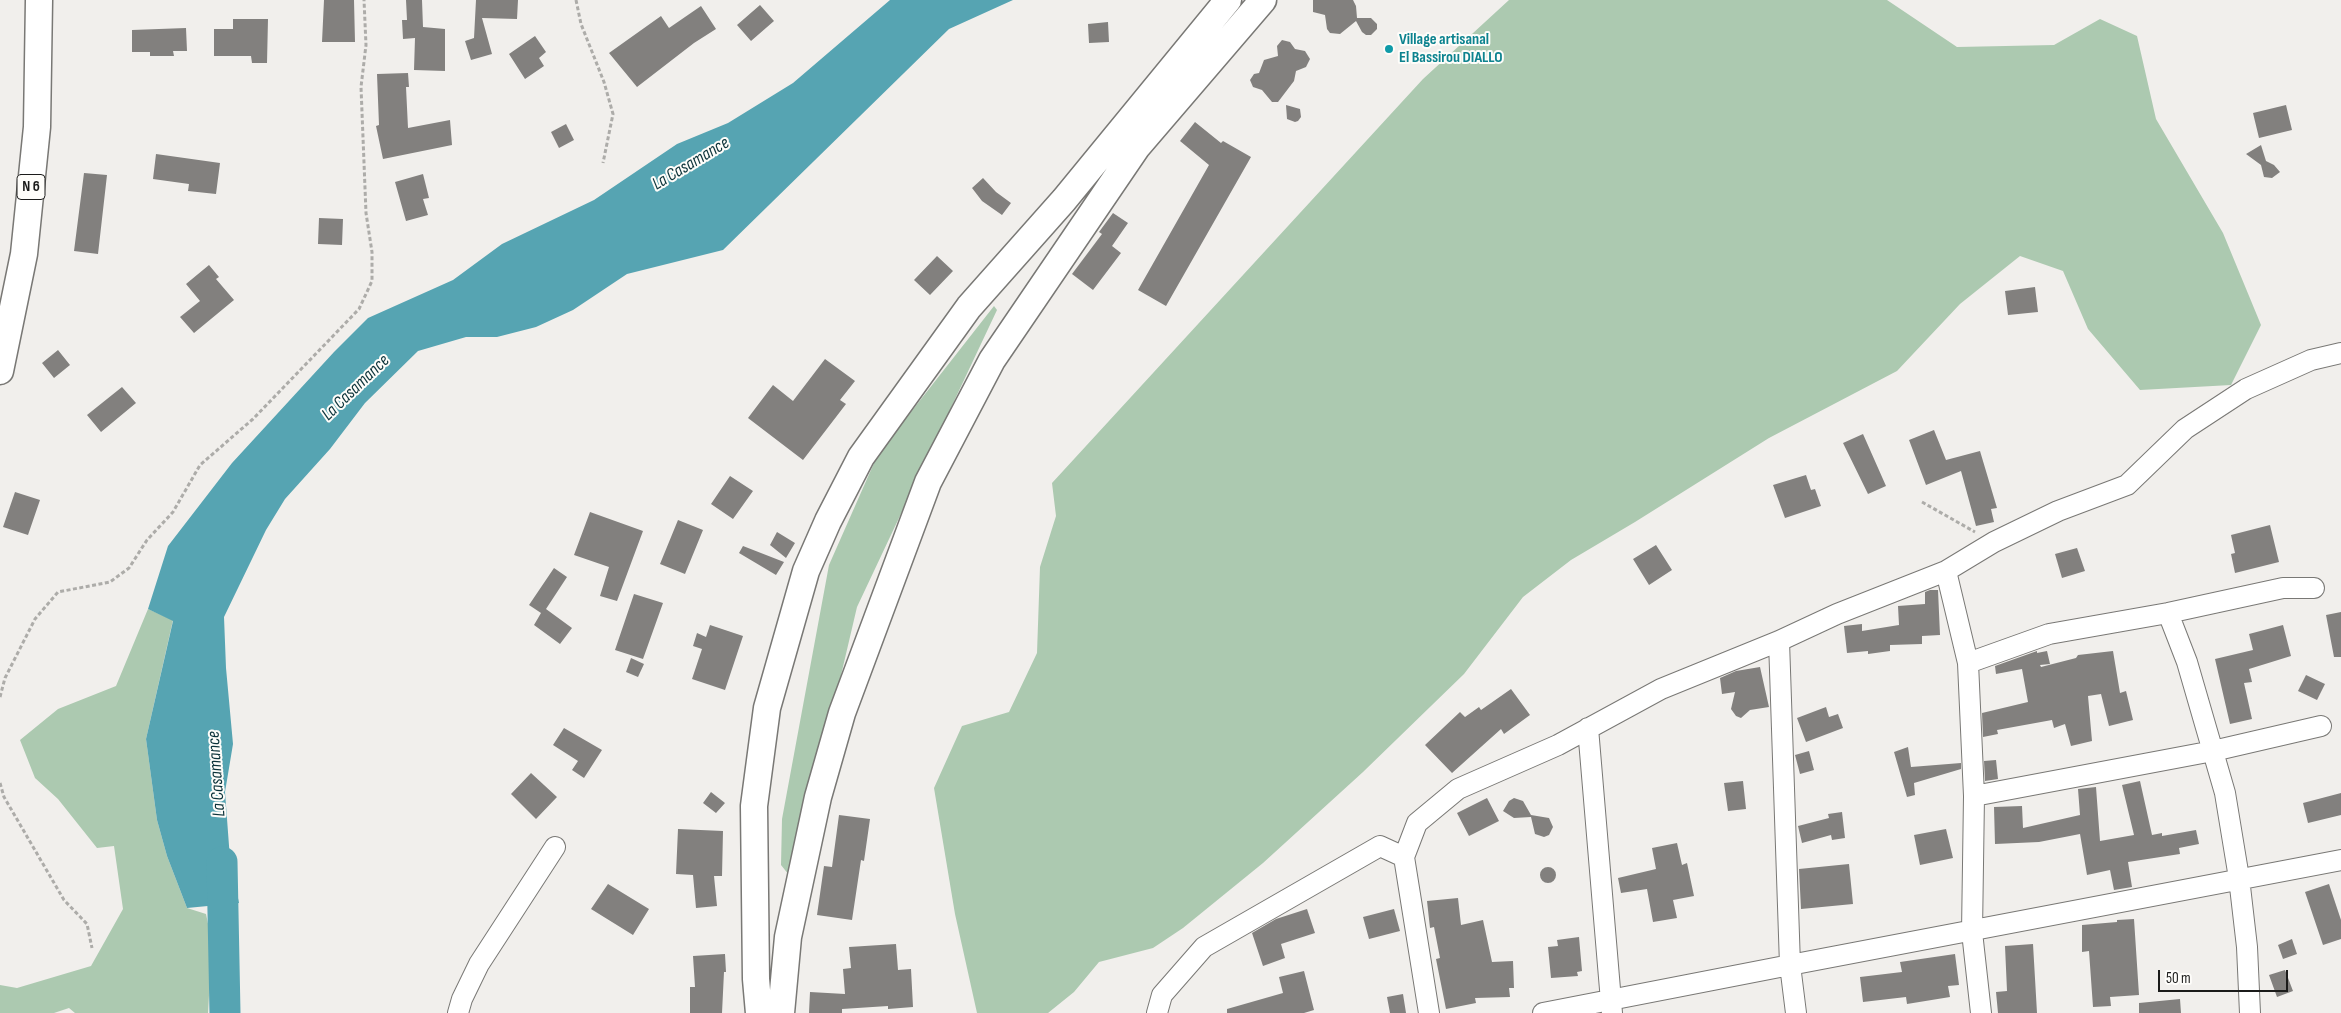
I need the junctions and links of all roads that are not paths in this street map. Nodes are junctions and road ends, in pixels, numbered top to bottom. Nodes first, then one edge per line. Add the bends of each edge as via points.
1 (39, 0) edge
2 (1228, 0) edge
3 (1263, 0) edge
4 (2341, 353) edge
5 (0, 371) edge
6 (1946, 571) junction
7 (2314, 588) dead end
8 (2168, 614) junction
9 (1780, 641) junction
10 (1968, 663) junction
11 (2321, 726) dead end
12 (1588, 728) junction
13 (2213, 751) junction
14 (1974, 796) junction
15 (555, 847) dead end
16 (1404, 857) junction
17 (2341, 860) edge
18 (2239, 878) junction
19 (1972, 932) junction
20 (1790, 965) junction
21 (1612, 1006) edge
22 (458, 1013) edge
23 (759, 1013) edge
24 (781, 1013) edge
25 (1157, 1013) edge
26 (1429, 1013) edge
27 (1543, 1013) edge
28 (1796, 1013) edge
29 (1981, 1013) edge
30 (2250, 1013) edge

1 - 5 main road, N 6 via 37,127 24,254
2 - 23 main road via 1064,200 969,307 861,457 828,521 806,571 767,708 754,806
3 - 24 main road via 1138,147 992,360 928,482 842,713 818,797 788,937
4 - 6 street via 2311,360 2246,389 2185,429 2128,485 2058,511 1994,542
6 - 9 street via 1837,614
6 - 10 street
7 - 8 street via 2283,588
8 - 10 street via 2049,634
8 - 13 street via 2187,662
9 - 12 street via 1661,689
9 - 20 street
10 - 14 street
11 - 13 street
12 - 16 street via 1558,745 1458,789 1417,823
12 - 21 street
13 - 14 street
13 - 18 street via 2225,793
14 - 19 street
15 - 22 street via 479,964
16 - 25 street via 1380,846 1204,947 1162,995
16 - 26 street
17 - 18 street
18 - 19 street
18 - 30 street
19 - 20 street
19 - 29 street
20 - 21 street
20 - 28 street
21 - 27 street

